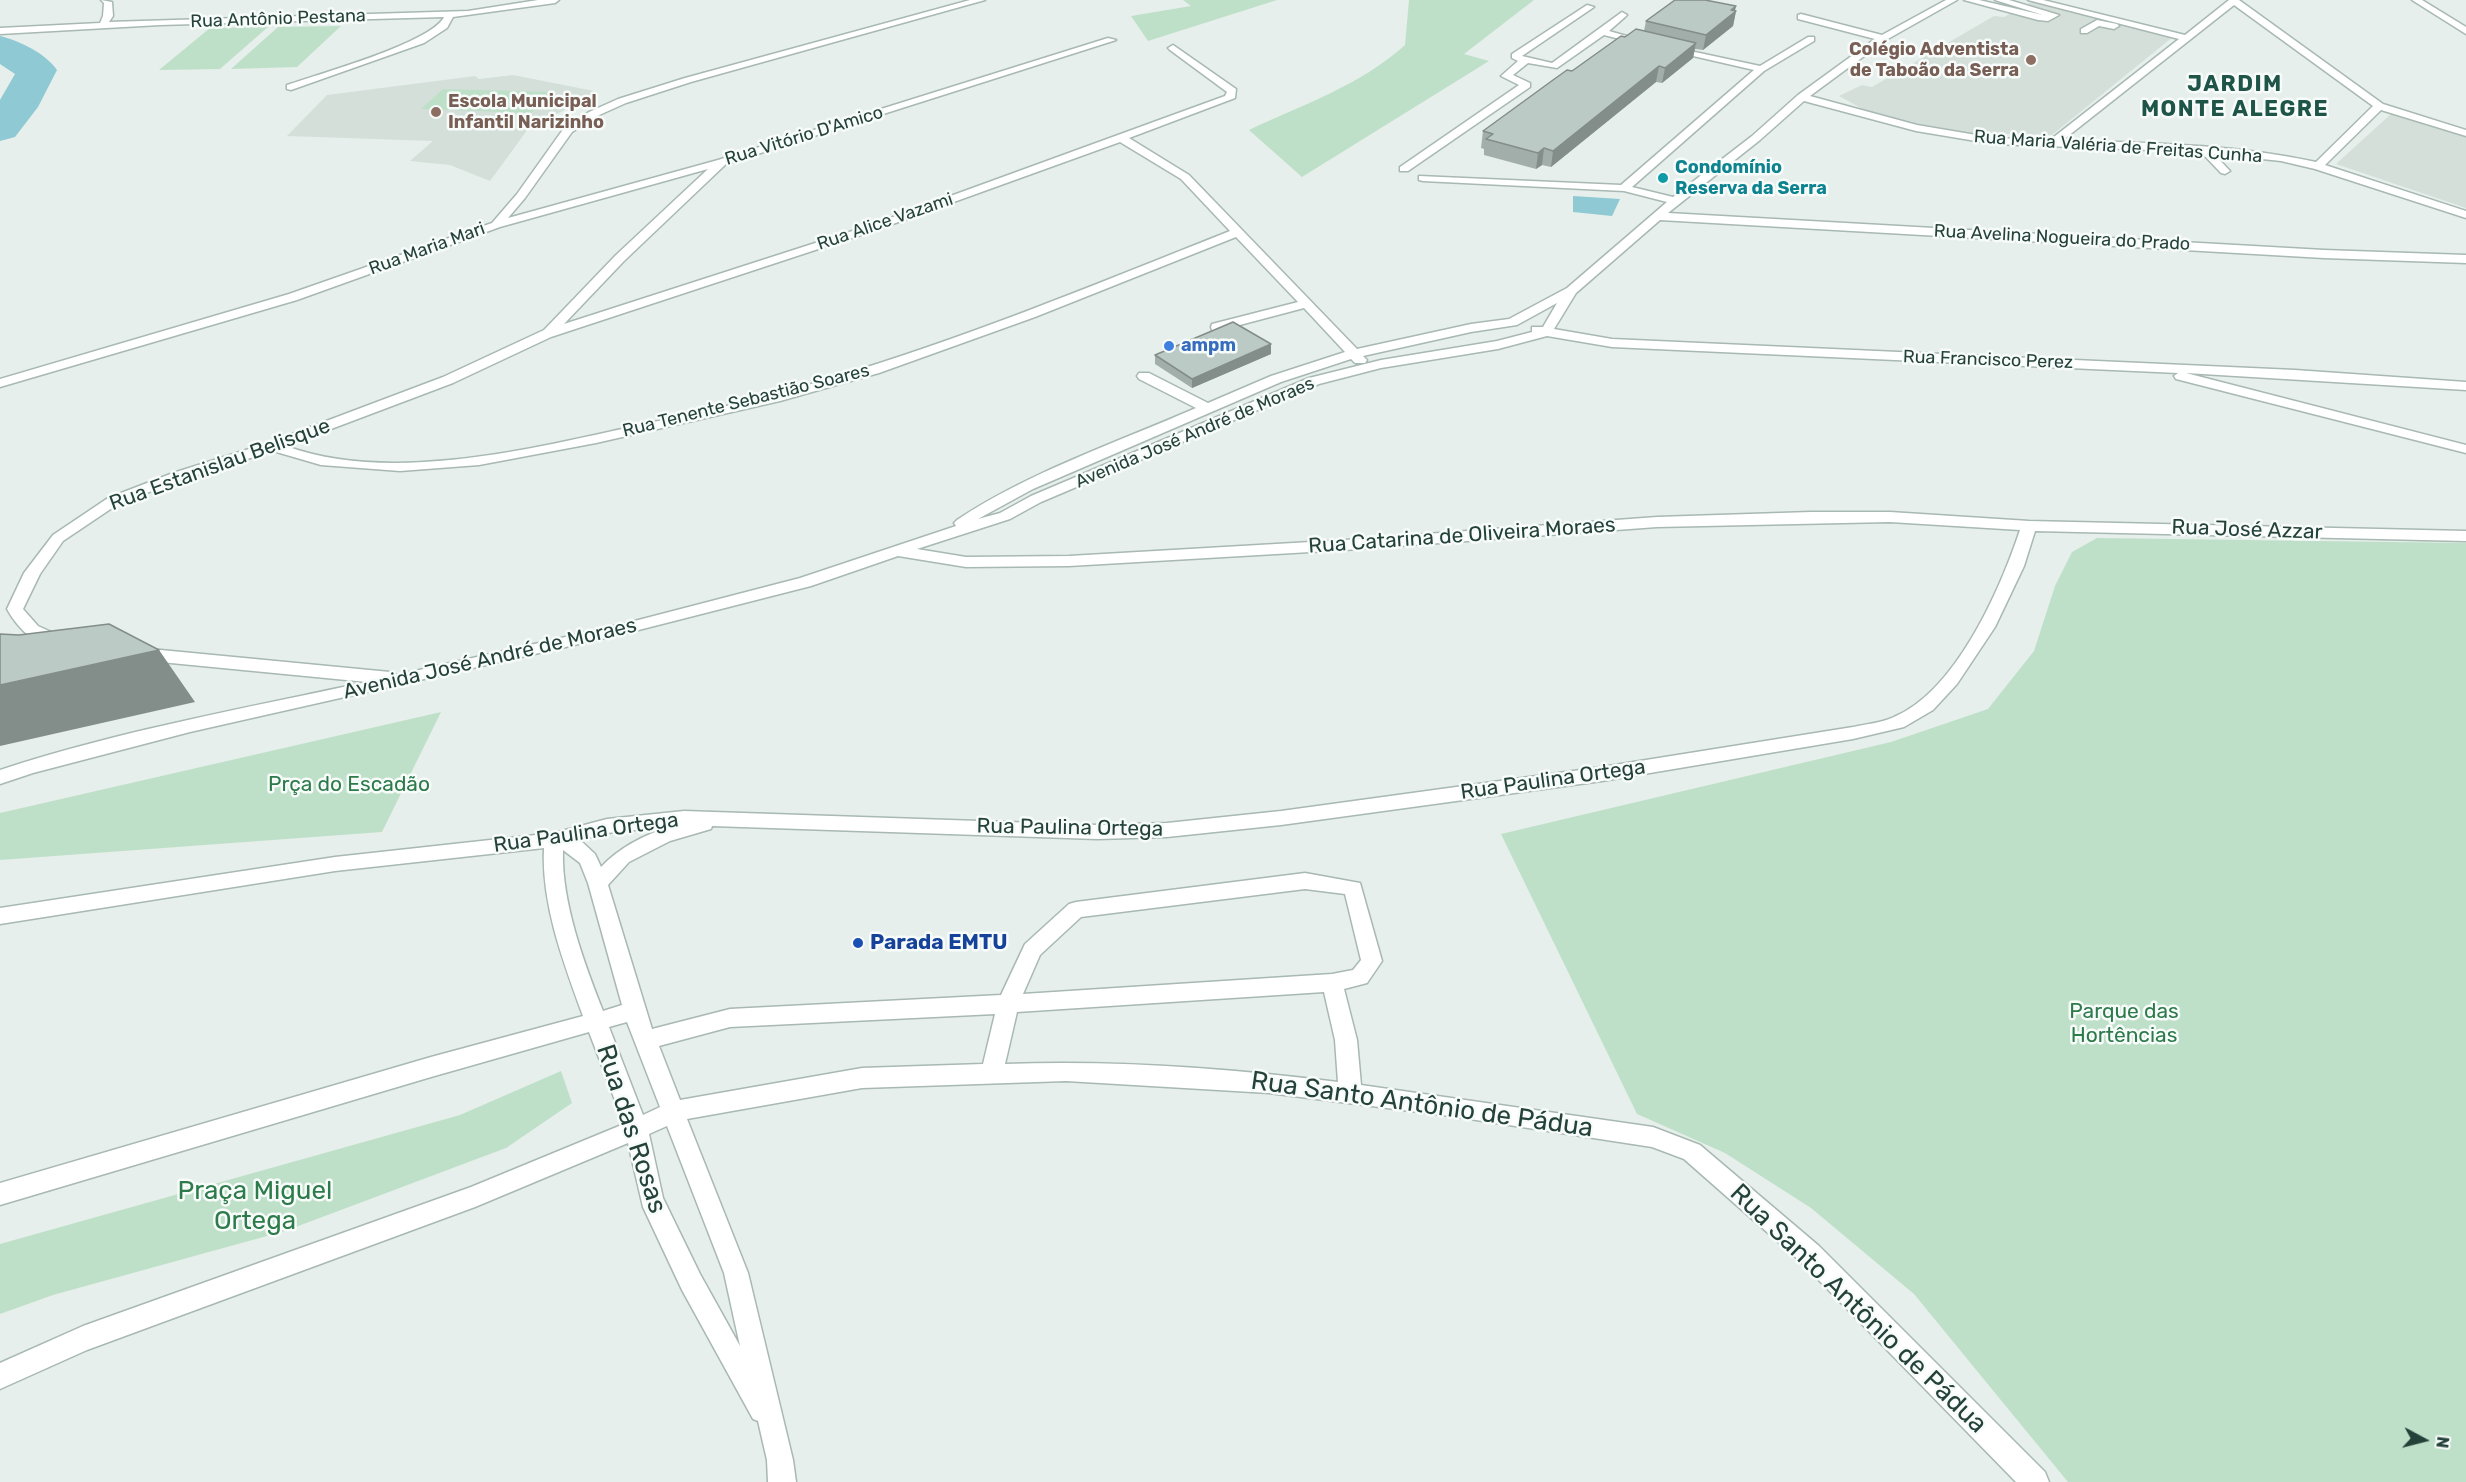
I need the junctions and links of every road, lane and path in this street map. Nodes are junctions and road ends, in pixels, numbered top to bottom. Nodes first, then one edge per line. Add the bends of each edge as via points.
1 (105, 0) edge
2 (555, 0) edge
3 (981, 0) edge
4 (1953, 0) edge
5 (1968, 0) edge
6 (1999, 0) edge
7 (2032, 0) edge
8 (2416, 0) edge
9 (2234, 1) edge
10 (1590, 7) dead end
11 (450, 14) junction
12 (1622, 15) dead end
13 (1802, 17) dead end
14 (105, 21) junction
15 (0, 31) edge
16 (2084, 31) dead end
17 (2466, 31) edge
18 (1602, 32) junction
19 (1882, 38) junction
20 (1810, 39) dead end
21 (1110, 40) dead end
22 (2183, 40) junction
23 (1173, 48) dead end
24 (1526, 60) junction
25 (1761, 69) junction
26 (291, 87) dead end
27 (1802, 97) junction
28 (2379, 106) junction
29 (2466, 133) edge
30 (1123, 139) junction
31 (2053, 143) junction
32 (2204, 149) junction
33 (722, 162) junction
34 (2318, 166) junction
35 (1404, 169) dead end
36 (2225, 171) dead end
37 (1423, 178) dead end
38 (1624, 188) junction
39 (1675, 201) junction
40 (2466, 215) edge
41 (1659, 216) junction
42 (496, 225) junction
43 (1237, 232) junction
44 (2466, 259) edge
45 (1571, 291) junction
46 (1306, 304) junction
47 (1512, 322) junction
48 (1217, 327) edge
49 (1545, 332) junction
50 (549, 333) junction
51 (1352, 354) junction
52 (2144, 367) junction
53 (1368, 368) junction
54 (1144, 376) dead end
55 (0, 383) edge
56 (2466, 386) edge
57 (1208, 409) junction
58 (273, 446) junction
59 (2466, 449) edge
60 (2029, 526) junction
61 (945, 534) junction
62 (2466, 536) edge
63 (897, 551) junction
64 (73, 646) edge
65 (125, 653) edge
66 (407, 679) junction
67 (30, 767) junction
68 (0, 771) edge
69 (0, 777) edge
70 (723, 818) junction
71 (554, 840) junction
72 (598, 883) junction
73 (0, 916) edge
74 (1332, 983) junction
75 (1008, 1004) junction
76 (634, 1011) junction
77 (595, 1021) junction
78 (647, 1040) junction
79 (992, 1072) junction
80 (1350, 1092) junction
81 (675, 1111) junction
82 (636, 1129) junction
83 (0, 1194) edge
84 (0, 1376) edge
85 (771, 1426) junction
86 (782, 1482) edge
87 (2035, 1482) edge

1 - 14 street
2 - 11 street, Rua Antônio Pestana
3 - 42 street, Rua Maria Mari via 912,12 622,101 593,114 568,130
4 - 19 street, Avenida José André de Moraes
5 - 6 street via 2038,17 2054,15
7 - 22 street
8 - 17 street
9 - 22 street
9 - 28 street
10 - 24 street via 1515,56
11 - 14 street, Rua Antônio Pestana
11 - 26 street via 444,26 421,41
12 - 18 street
13 - 19 street
14 - 15 street, Rua Antônio Pestana
16 - 22 street via 2097,23
18 - 24 street via 1554,66
18 - 25 street
19 - 27 street, Avenida José André de Moraes
20 - 25 street
21 - 33 street, Rua Vitório D'Amico
22 - 31 street
23 - 30 street, Rua Alice Vazami via 1232,91 1230,98
24 - 35 street via 1506,76 1526,85
25 - 38 street
27 - 31 street, Rua Maria Valéria de Freitas Cunha via 1952,136
27 - 39 street, Avenida José André de Moraes
28 - 29 street
28 - 34 street
30 - 43 street via 1185,177
30 - 50 street, Rua Alice Vazami via 875,226
31 - 32 street, Rua Maria Valéria de Freitas Cunha
32 - 34 street, Rua Maria Valéria de Freitas Cunha
32 - 36 street
33 - 42 street, Rua Vitório D'Amico
33 - 50 street, Rua Estanislau Belisque via 620,258
34 - 40 street, Rua Maria Valéria de Freitas Cunha
37 - 38 street
38 - 39 street
39 - 41 street, Avenida José André de Moraes
41 - 44 street, Rua Avelina Nogueira do Prado
41 - 45 street, Avenida José André de Moraes
42 - 55 street, Rua Maria Mari via 293,297
43 - 46 street
43 - 58 street, Rua Tenente Sebastião Soares via 1037,312 821,386 614,435 506,458 399,468 319,461
45 - 47 street, Avenida José André de Moraes
45 - 49 street, Avenida José André de Moraes
46 - 48 street
46 - 51 street
47 - 49 street, Rua Francisco Perez
47 - 51 street, Avenida José André de Moraes
49 - 52 street, Rua Francisco Perez via 1612,343
49 - 53 street, Avenida José André de Moraes via 1498,345
50 - 58 street, Rua Estanislau Belisque via 448,381
51 - 53 street
51 - 57 street, Avenida José André de Moraes via 1276,379
52 - 56 street, Rua Francisco Perez
52 - 59 street
53 - 61 street, Avenida José André de Moraes via 1281,393 1005,516
54 - 57 street
57 - 61 street, Avenida José André de Moraes via 1028,486
58 - 64 street, Rua Estanislau Belisque via 113,501 58,538 32,573 15,609 32,633
60 - 62 street, Rua José Azzar
60 - 63 street, Rua Catarina de Oliveira Moraes via 1912,518 1811,517 1657,522 1069,561 966,562
60 - 70 street, Rua Paulina Ortega via 2016,566 1987,627 1951,680 1927,706 1898,723 1602,774 1167,830 1097,832
61 - 63 street, Avenida José André de Moraes
63 - 66 street, Avenida José André de Moraes via 805,582
65 - 66 street
66 - 67 street, Avenida José André de Moraes via 190,726
67 - 68 street, Avenida José André de Moraes
67 - 69 street, Avenida José André de Moraes
70 - 71 street, Rua Paulina Ortega via 607,826
70 - 72 street via 664,836 622,857
71 - 72 street, Rua das Rosas via 574,846 588,860
71 - 73 street, Rua Paulina Ortega via 335,864
71 - 77 street, Rua das Rosas via 560,910
72 - 76 street, Rua das Rosas
74 - 75 street
74 - 75 street via 1360,977 1372,961 1353,888 1305,880 1076,910 1032,950
74 - 80 street via 1346,1040
75 - 78 street via 730,1018
75 - 79 street
76 - 77 street
76 - 78 street, Rua das Rosas
77 - 82 street, Rua das Rosas
77 - 83 street
78 - 81 street, Rua das Rosas
79 - 80 street, Rua Santo Antônio de Pádua via 1066,1071 1269,1083
79 - 81 street, Rua Santo Antônio de Pádua via 861,1078
80 - 87 street, Rua Santo Antônio de Pádua via 1653,1137 1692,1152 1810,1254
81 - 82 street
81 - 85 street, Rua das Rosas via 736,1273
82 - 84 street via 475,1196 83,1339
82 - 85 street, Rua das Rosas via 651,1199 691,1282
85 - 86 street, Rua das Rosas

